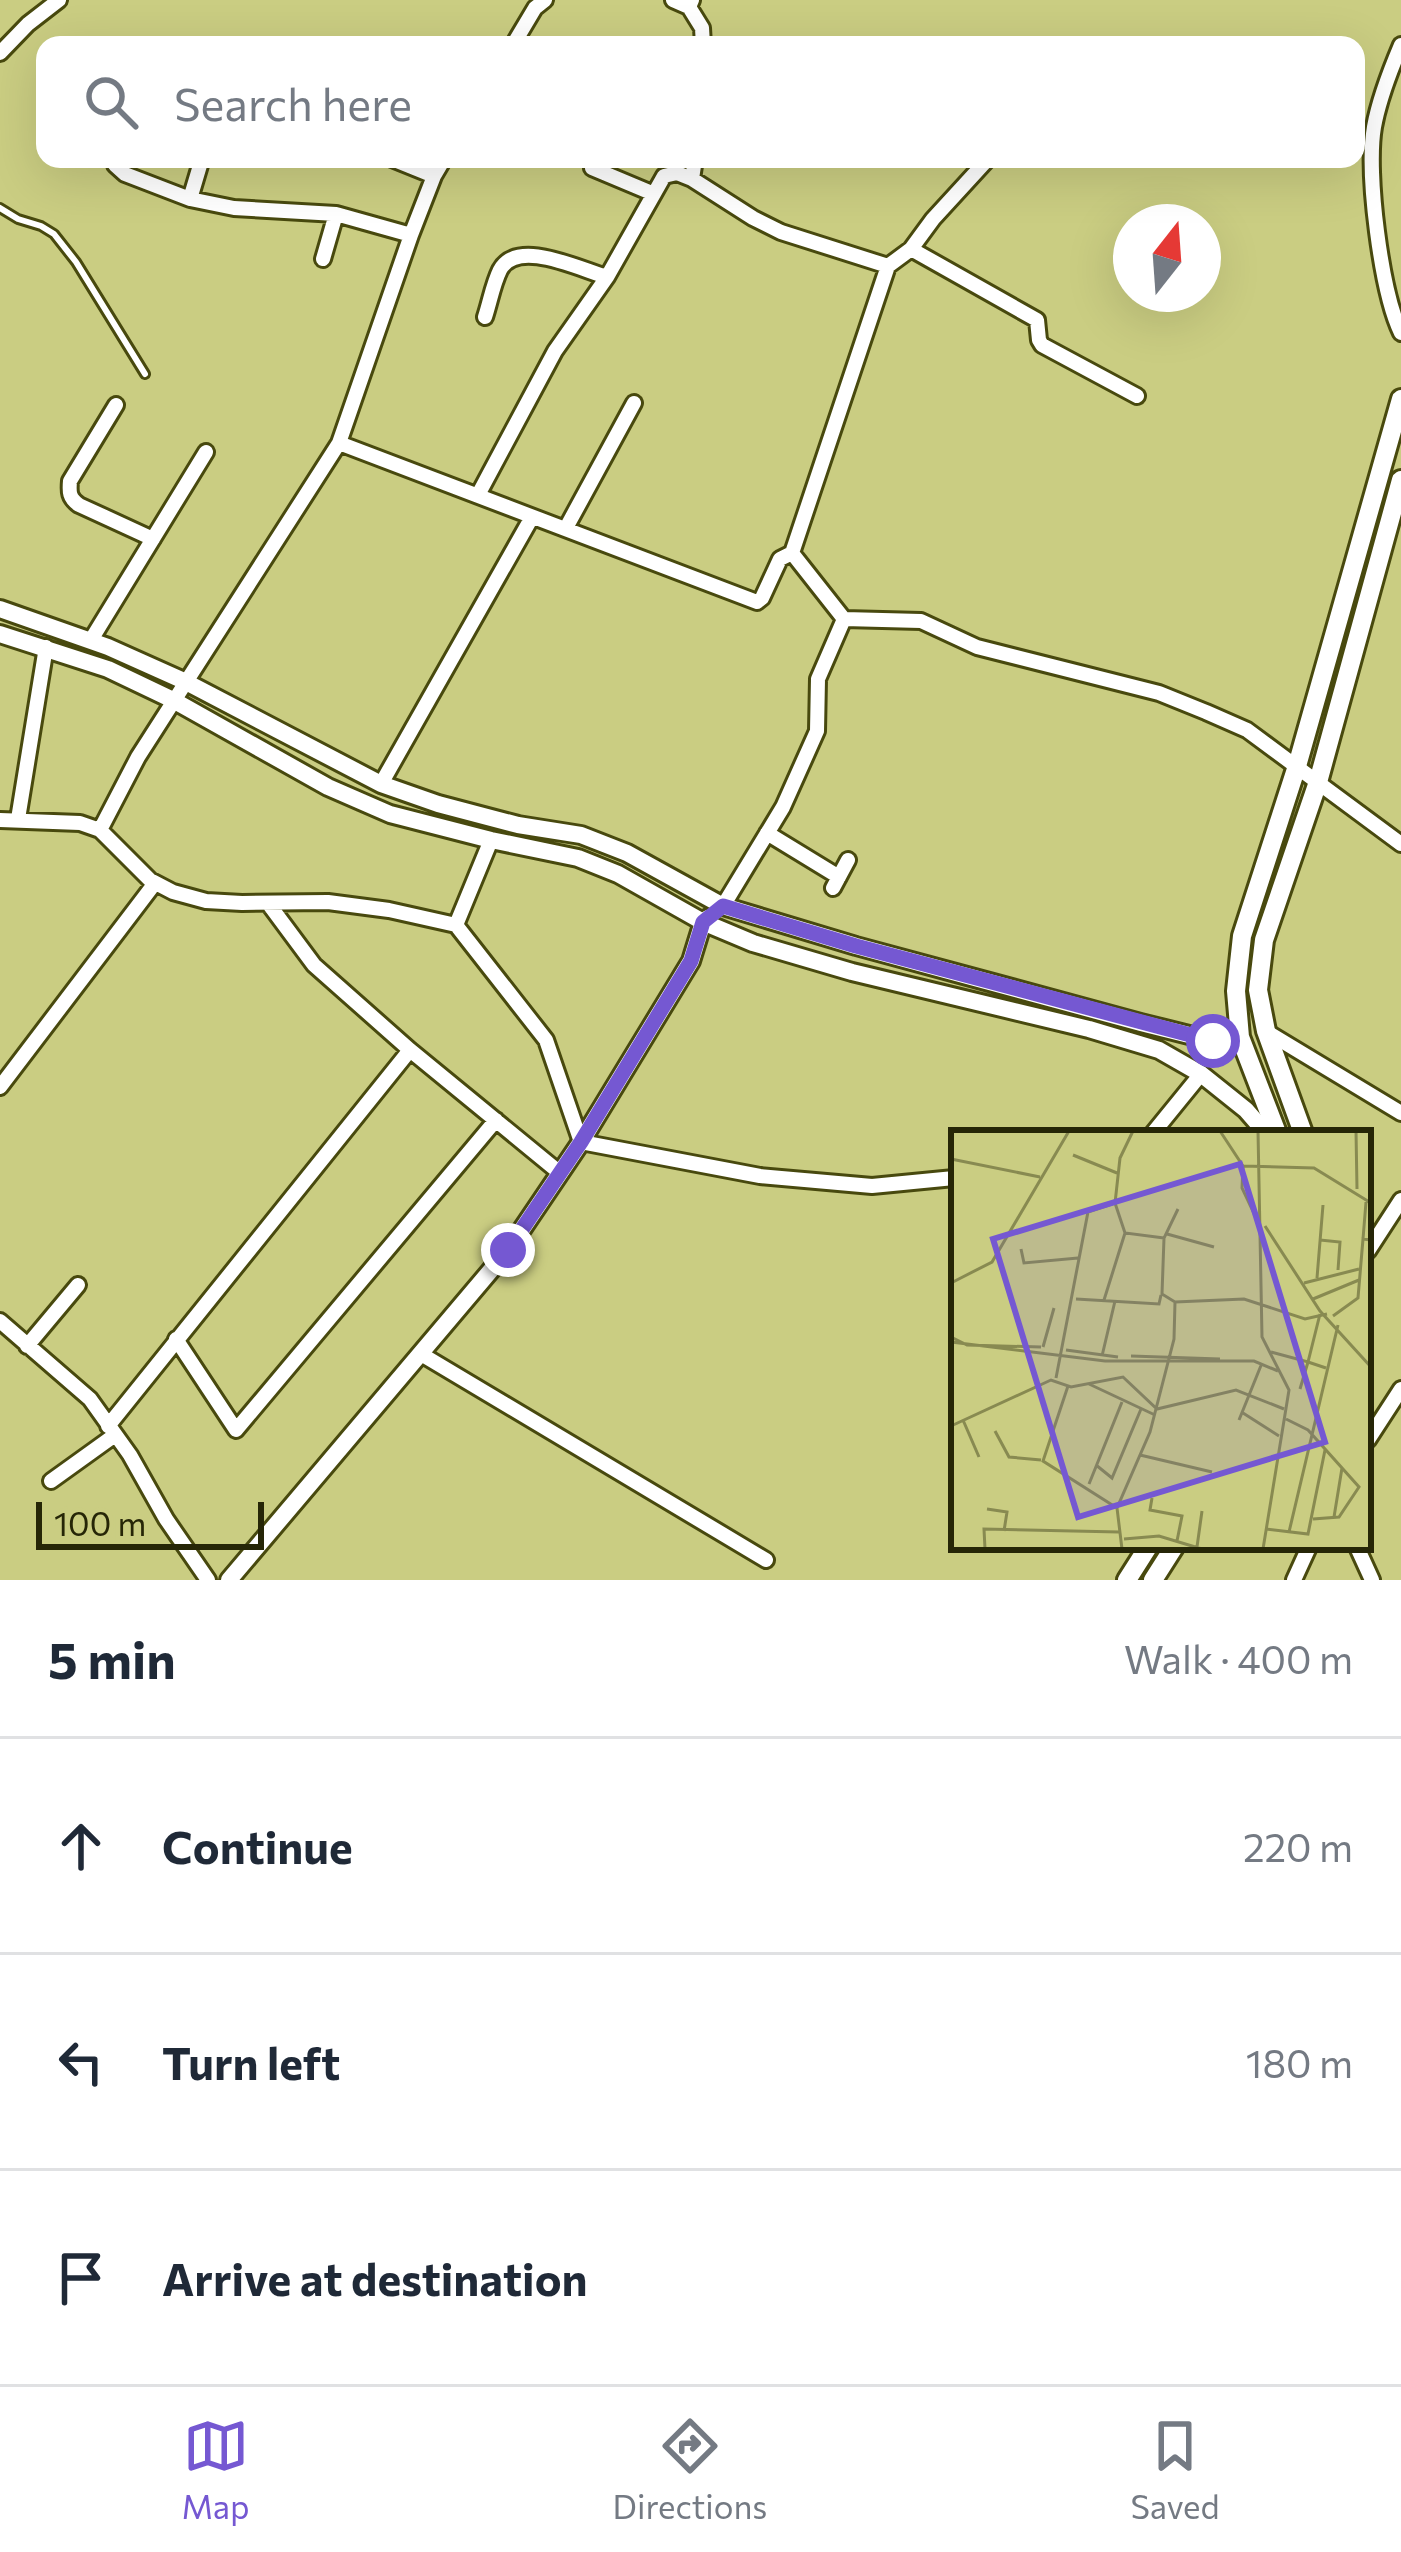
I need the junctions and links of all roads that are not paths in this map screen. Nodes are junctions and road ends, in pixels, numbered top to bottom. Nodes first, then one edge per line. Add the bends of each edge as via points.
1 (59, 0) edge
2 (545, 0) edge
3 (673, 0) edge
4 (691, 4) edge
5 (518, 36) edge
6 (702, 36) edge
7 (1401, 45) edge
8 (0, 53) edge
9 (119, 168) edge
10 (199, 168) edge
11 (414, 168) edge
12 (439, 168) edge
13 (592, 168) dead end
14 (694, 168) edge
15 (980, 168) edge
16 (434, 176) junction
17 (692, 179) junction
18 (654, 194) junction
19 (190, 199) junction
20 (0, 208) edge
21 (336, 214) junction
22 (411, 235) junction
23 (911, 249) junction
24 (323, 259) dead end
25 (888, 266) junction
26 (607, 277) junction
27 (485, 317) dead end
28 (1401, 333) edge
29 (145, 374) dead end
30 (1137, 396) dead end
31 (1401, 399) edge
32 (634, 403) dead end
33 (116, 405) dead end
34 (339, 442) junction
35 (206, 452) dead end
36 (1401, 480) edge
37 (478, 495) junction
38 (532, 518) junction
39 (566, 528) junction
40 (153, 539) junction
41 (792, 554) junction
42 (0, 609) edge
43 (844, 619) junction
44 (0, 634) edge
45 (91, 640) junction
46 (46, 646) junction
47 (184, 681) junction
48 (173, 700) junction
49 (1297, 766) junction
50 (1318, 782) junction
51 (381, 784) junction
52 (18, 819) junction
53 (0, 820) edge
54 (100, 830) junction
55 (767, 833) junction
56 (491, 840) junction
57 (1401, 844) edge
58 (848, 860) dead end
59 (155, 883) junction
60 (268, 903) junction
61 (723, 906) junction
62 (703, 922) junction
63 (456, 925) junction
64 (1266, 1031) junction
65 (1240, 1037) junction
66 (410, 1050) junction
67 (1201, 1074) junction
68 (0, 1087) edge
69 (1401, 1113) edge
70 (496, 1120) junction
71 (1155, 1130) edge
72 (1263, 1130) edge
73 (1276, 1130) edge
74 (1303, 1130) edge
75 (581, 1142) junction
76 (560, 1173) junction
77 (951, 1178) edge
78 (1401, 1200) edge
79 (1371, 1246) edge
80 (78, 1285) dead end
81 (0, 1321) edge
82 (176, 1339) junction
83 (27, 1346) junction
84 (421, 1354) junction
85 (1401, 1390) edge
86 (112, 1430) junction
87 (1371, 1435) edge
88 (51, 1481) dead end
89 (1146, 1550) edge
90 (1172, 1550) edge
91 (1308, 1550) edge
92 (1358, 1550) edge
93 (766, 1560) dead end
94 (208, 1580) edge
95 (229, 1580) edge
96 (1127, 1580) edge
97 (1153, 1580) edge
98 (1294, 1580) edge
99 (1372, 1580) edge

1 - 8 street
2 - 5 street
3 - 4 street
4 - 6 street
7 - 28 street via 1373,128 1372,187
9 - 19 street
10 - 19 street
11 - 16 street
12 - 16 street
13 - 18 street
14 - 17 street
15 - 23 street
16 - 22 street
17 - 18 street via 664,176
17 - 25 street via 781,232
18 - 26 street
19 - 21 street
20 - 29 lane via 54,234
21 - 22 street
21 - 24 street
22 - 34 street
23 - 25 street
23 - 30 street via 1037,320 1042,345
25 - 41 street
26 - 27 street via 529,253 513,256 501,267
26 - 37 street via 555,351
31 - 49 main road
32 - 39 street
33 - 40 street via 69,492
34 - 37 street
34 - 47 street
35 - 40 street
36 - 50 main road
37 - 38 street
38 - 39 street
38 - 51 street
39 - 41 street via 757,602 780,559
40 - 45 street
41 - 43 street
42 - 45 street
43 - 49 street via 921,621 977,647 1159,693 1246,730
43 - 55 street via 818,679 817,731
44 - 46 street
45 - 47 street
46 - 48 street
46 - 52 street
47 - 48 street
47 - 51 street
48 - 54 street
48 - 56 street via 328,787 390,814
49 - 50 street
49 - 65 main road via 1243,936
50 - 57 street
50 - 64 main road via 1264,940 1258,990
51 - 61 street via 581,835
52 - 53 street
52 - 54 street
54 - 59 street
55 - 58 street via 836,882
55 - 61 street
56 - 62 street via 578,858
56 - 63 street
59 - 60 street via 206,901
59 - 68 street
60 - 63 street via 328,902
60 - 66 street via 314,965
61 - 62 street
61 - 65 street via 1141,1023 1213,1041
62 - 67 street via 852,972 1159,1050
62 - 75 street via 691,961
63 - 75 street via 546,1040
64 - 69 street
64 - 74 main road
65 - 73 main road
66 - 70 street
66 - 82 street
67 - 71 street
67 - 72 street
70 - 76 street
70 - 82 street via 236,1430
75 - 76 street
75 - 77 street via 760,1176 872,1186
76 - 84 street
78 - 79 street
80 - 83 street
81 - 83 street
82 - 86 street
83 - 86 street via 90,1399
84 - 93 street
84 - 95 street
85 - 87 street
86 - 88 street
86 - 94 street
89 - 96 main road
90 - 97 main road
91 - 98 street
92 - 99 street

